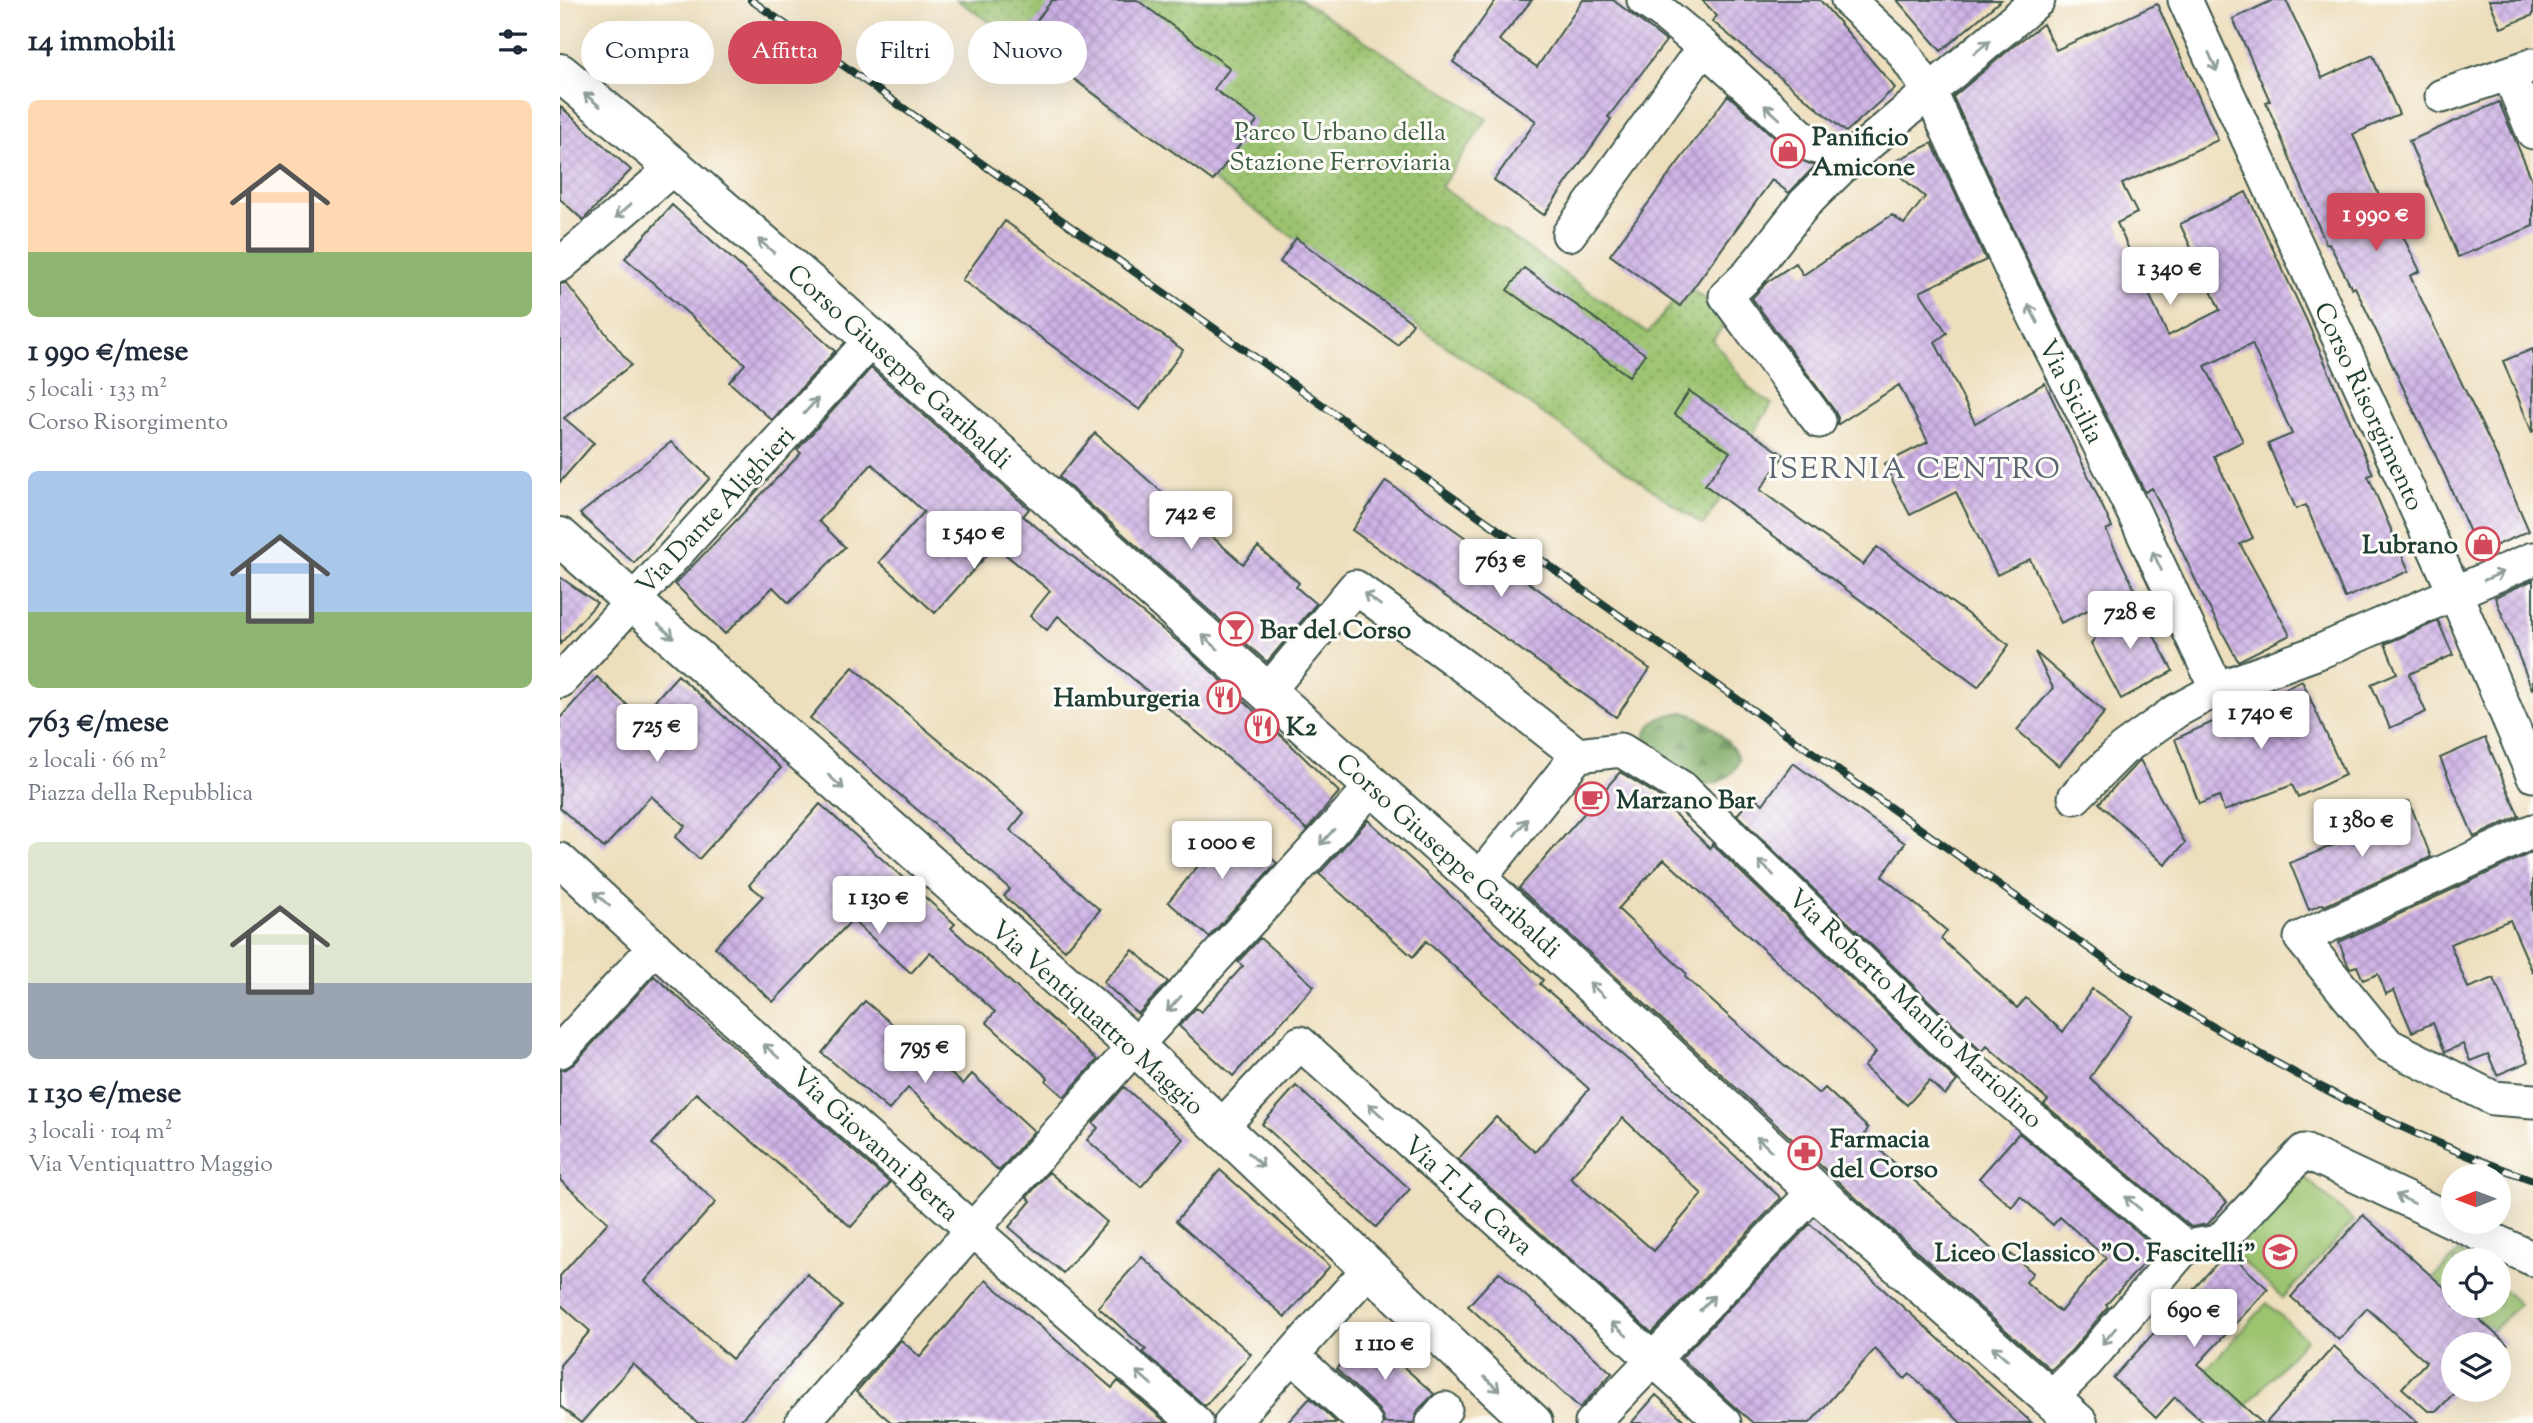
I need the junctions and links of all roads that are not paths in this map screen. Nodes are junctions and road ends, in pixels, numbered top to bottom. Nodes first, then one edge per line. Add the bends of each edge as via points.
1 (1644, 0) edge
2 (1848, 0) edge
3 (2038, 0) edge
4 (2185, 0) edge
5 (1704, 47) junction
6 (2521, 70) edge
7 (560, 73) edge
8 (1930, 92) junction
9 (2442, 96) dead end
10 (2533, 132) edge
11 (1851, 158) junction
12 (674, 167) junction
13 (1569, 234) dead end
14 (560, 265) edge
15 (871, 340) junction
16 (1819, 421) dead end
17 (560, 537) edge
18 (2533, 559) edge
19 (2455, 593) junction
20 (632, 601) junction
21 (560, 681) edge
22 (1261, 688) junction
23 (2217, 689) junction
24 (1578, 755) junction
25 (2533, 775) edge
26 (1373, 786) junction
27 (2075, 797) dead end
28 (2533, 831) edge
29 (560, 860) edge
30 (1478, 880) junction
31 (655, 947) junction
32 (1135, 1046) junction
33 (560, 1051) edge
34 (2533, 1101) edge
35 (1221, 1127) junction
36 (1815, 1191) junction
37 (972, 1229) junction
38 (2185, 1247) junction
39 (2533, 1259) edge
40 (1370, 1268) junction
41 (1292, 1355) junction
42 (1653, 1359) junction
43 (2065, 1411) edge
44 (802, 1423) edge
45 (1196, 1423) edge
46 (1231, 1423) edge
47 (1365, 1423) edge
48 (1533, 1423) edge
49 (1592, 1423) edge
50 (1724, 1423) edge

1 - 5 street
2 - 8 street, Via Sicilia via 1900,48
8 -> 3 street
4 -> 19 street, Corso Risorgimento
11 -> 5 street via 1811,145
5 - 13 street
6 - 9 street
6 - 10 street
12 -> 7 main road, Corso Giuseppe Garibaldi
8 - 11 street
23 -> 8 street, Via Sicilia via 2014,275
11 - 16 street via 1805,203 1726,296
12 -> 14 street
15 -> 12 main road, Corso Giuseppe Garibaldi
20 -> 15 street, Via Dante Alighieri
22 -> 15 main road, Corso Giuseppe Garibaldi
17 - 20 main road, Via Ventiquattro Maggio
19 -> 18 street
19 - 23 street via 2321,651
19 - 25 street, Corso Risorgimento
20 - 21 street, Via Dante Alighieri
20 -> 32 main road, Via Ventiquattro Maggio
24 -> 22 street via 1355,587 1278,679
22 - 26 main road, Corso Giuseppe Garibaldi
23 - 27 street via 2176,711 2123,749
30 -> 24 street
38 -> 24 street, Via Roberto Manlio Mariolino via 1972,1069 1682,788 1621,750
26 - 30 main road, Corso Giuseppe Garibaldi
26 -> 32 street
28 - 34 street via 2301,938 2388,1045 2493,1098
31 -> 29 street, Via Giovanni Berta
36 -> 30 main road, Corso Giuseppe Garibaldi
31 - 33 street
37 -> 31 street, Via Giovanni Berta
32 - 35 main road, Via Ventiquattro Maggio
32 - 37 street
35 -> 40 main road, Via Ventiquattro Maggio
42 -> 35 street, Via T. La Cava via 1300,1044
42 -> 36 street
43 -> 36 main road, Corso Giuseppe Garibaldi
37 - 44 street
45 -> 37 street, Via Giovanni Berta
39 -> 38 street via 2304,1151 2219,1242
38 -> 43 street via 2086,1363
40 - 41 street
40 -> 48 main road, Via Ventiquattro Maggio
41 - 46 street
41 - 47 street
42 - 49 street
42 - 50 street, Via T. La Cava

